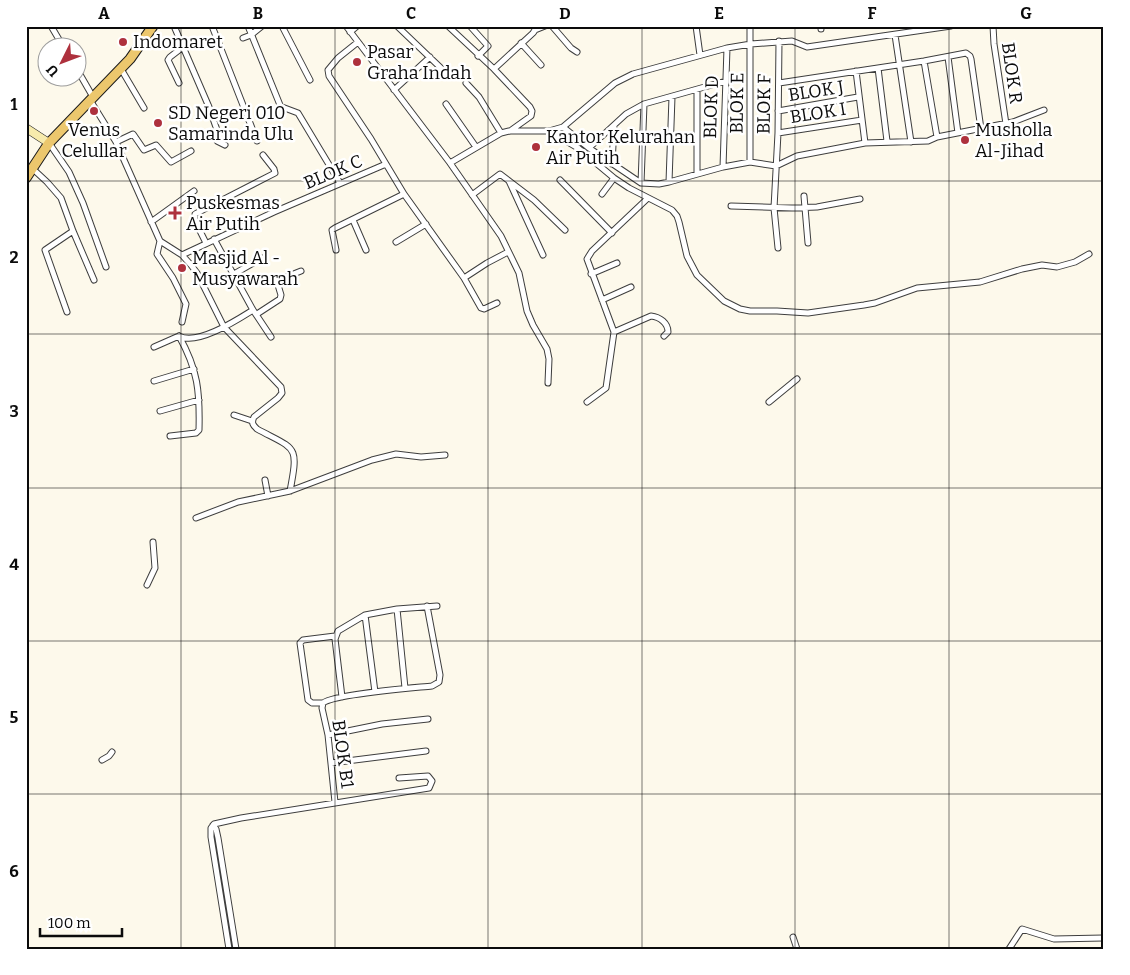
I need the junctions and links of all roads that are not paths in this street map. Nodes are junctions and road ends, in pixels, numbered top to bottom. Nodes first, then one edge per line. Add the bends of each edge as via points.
1 (51, 26) edge
2 (153, 26) edge
3 (174, 26) edge
4 (212, 26) edge
5 (248, 26) edge
6 (262, 26) edge
7 (282, 26) edge
8 (346, 26) edge
9 (357, 26) edge
10 (397, 26) edge
11 (448, 26) edge
12 (470, 26) edge
13 (545, 26) edge
14 (552, 26) edge
15 (696, 26) edge
16 (750, 26) edge
17 (951, 26) edge
18 (993, 26) edge
19 (534, 28) edge
20 (350, 32) junction
21 (251, 35) junction
22 (895, 35) junction
23 (58, 38) edge
24 (243, 38) dead end
25 (358, 42) junction
26 (779, 42) junction
27 (521, 43) junction
28 (751, 44) junction
29 (183, 48) junction
30 (726, 48) junction
31 (577, 52) dead end
32 (700, 55) junction
33 (478, 56) junction
34 (430, 57) junction
35 (948, 57) junction
36 (924, 61) junction
37 (900, 64) junction
38 (541, 65) dead end
39 (121, 68) junction
40 (878, 68) junction
41 (494, 69) junction
42 (443, 70) dead end
43 (856, 71) junction
44 (310, 80) dead end
45 (726, 81) junction
46 (179, 83) dead end
47 (466, 83) dead end
48 (779, 83) junction
49 (87, 88) edge
50 (394, 90) junction
51 (697, 90) junction
52 (672, 97) junction
53 (858, 98) junction
54 (92, 99) junction
55 (446, 104) dead end
56 (644, 104) junction
57 (144, 108) dead end
58 (1044, 110) dead end
59 (778, 111) junction
60 (862, 120) junction
61 (1006, 124) junction
62 (614, 126) junction
63 (563, 127) junction
64 (26, 128) edge
65 (980, 129) junction
66 (510, 131) junction
67 (549, 131) junction
68 (501, 133) junction
69 (958, 133) junction
70 (778, 134) junction
71 (936, 137) junction
72 (257, 141) dead end
73 (888, 141) junction
74 (116, 142) junction
75 (911, 142) junction
76 (50, 143) junction
77 (865, 143) junction
78 (225, 145) dead end
79 (476, 147) junction
80 (589, 148) junction
81 (191, 150) dead end
82 (263, 156) dead end
83 (750, 162) junction
84 (450, 163) junction
85 (386, 164) junction
86 (612, 164) junction
87 (776, 166) junction
88 (723, 167) junction
89 (32, 169) junction
90 (697, 174) junction
91 (26, 178) edge
92 (614, 178) junction
93 (560, 180) dead end
94 (508, 181) junction
95 (641, 182) junction
96 (669, 182) junction
97 (340, 183) junction
98 (194, 191) dead end
99 (404, 194) junction
100 (602, 194) dead end
101 (472, 195) junction
102 (804, 196) dead end
103 (648, 198) junction
104 (860, 199) dead end
105 (731, 206) dead end
106 (774, 208) junction
107 (805, 208) junction
108 (353, 220) junction
109 (151, 222) junction
110 (426, 224) junction
111 (565, 230) dead end
112 (73, 231) junction
113 (612, 233) junction
114 (214, 239) junction
115 (160, 241) junction
116 (206, 242) junction
117 (396, 242) dead end
118 (808, 243) dead end
119 (778, 248) dead end
120 (336, 250) dead end
121 (366, 250) dead end
122 (508, 252) junction
123 (1089, 254) dead end
124 (182, 255) junction
125 (543, 255) dead end
126 (262, 258) dead end
127 (617, 263) dead end
128 (106, 267) dead end
129 (300, 271) dead end
130 (234, 274) junction
131 (591, 274) junction
132 (464, 278) junction
133 (94, 280) dead end
134 (631, 287) dead end
135 (602, 300) junction
136 (497, 303) dead end
137 (67, 312) dead end
138 (255, 312) junction
139 (182, 322) dead end
140 (224, 327) junction
141 (614, 332) junction
142 (179, 336) junction
143 (664, 336) dead end
144 (271, 337) dead end
145 (154, 347) dead end
146 (194, 369) junction
147 (797, 379) dead end
148 (154, 381) dead end
149 (548, 384) dead end
150 (199, 400) junction
151 (587, 402) dead end
152 (769, 402) dead end
153 (160, 411) dead end
154 (234, 415) dead end
155 (252, 421) junction
156 (170, 436) dead end
157 (445, 455) dead end
158 (265, 480) dead end
159 (290, 491) junction
160 (268, 496) junction
161 (196, 518) dead end
162 (153, 542) dead end
163 (147, 585) dead end
164 (427, 606) junction
165 (437, 606) dead end
166 (397, 609) junction
167 (365, 615) junction
168 (335, 636) junction
169 (405, 688) junction
170 (375, 692) junction
171 (342, 697) junction
172 (323, 706) junction
173 (428, 719) dead end
174 (328, 735) junction
175 (426, 751) dead end
176 (112, 752) dead end
177 (102, 760) dead end
178 (331, 763) junction
179 (399, 778) dead end
180 (335, 802) junction
181 (213, 827) junction
182 (1104, 932) edge
183 (793, 937) dead end
184 (1103, 939) edge
185 (229, 949) edge
186 (236, 949) edge
187 (797, 949) edge
188 (1009, 949) edge

1 - 23 street
2 - 39 main road
3 - 29 street
4 - 72 street
5 - 21 street
6 - 21 street
7 - 44 street
8 - 20 street
9 - 20 street
10 - 34 street
11 - 33 street
12 - 33 street via 488,46
13 - 19 street
14 - 31 street
15 - 32 street
16 - 28 street, BLOK E
17 - 22 street
18 - 61 street, BLOK R
19 - 27 street
20 - 25 street
21 - 24 street
21 - 97 street via 281,106 298,113
22 - 26 street via 807,47 792,41
22 - 37 street
25 - 50 street
25 - 85 street via 338,58 328,74
26 - 28 street
26 - 48 street, BLOK F
27 - 38 street
27 - 41 street
28 - 30 street
28 - 83 street, BLOK E
29 - 46 street via 168,60
29 - 78 street via 218,130 218,141
30 - 32 street
30 - 45 street, BLOK D
32 - 63 street via 633,74 615,83
33 - 41 street
34 - 42 street
34 - 50 street
35 - 36 street
35 - 65 street via 966,53 971,59
35 - 69 street
36 - 37 street
36 - 71 street
37 - 40 street
37 - 75 street
39 - 54 main road
39 - 57 street
40 - 43 street
40 - 73 street
41 - 66 street via 532,111 531,116
43 - 48 street
43 - 53 street
45 - 51 street
45 - 88 street, BLOK D
47 - 68 street
48 - 59 street, BLOK F
49 - 54 street
50 - 84 street
51 - 52 street
51 - 90 street
52 - 56 street
52 - 96 street
53 - 59 street, BLOK J
53 - 60 street
54 - 74 street
54 - 76 main road
55 - 79 street
56 - 62 street via 626,114
56 - 95 street
58 - 61 street
59 - 70 street, BLOK F
60 - 70 street, BLOK I
60 - 77 street
61 - 65 street
62 - 80 street
62 - 86 street
63 - 67 street
63 - 80 street
64 - 76 main road
65 - 69 street
66 - 67 street
66 - 68 street
67 - 92 street via 578,148
68 - 79 street
69 - 71 street
70 - 87 street, BLOK F
71 - 75 street
73 - 75 street
73 - 77 street
74 - 81 street via 132,134 144,150 156,145 171,162
74 - 109 street
76 - 89 main road
76 - 128 street via 69,172 83,203
77 - 87 street via 797,156
79 - 84 street
80 - 86 street
82 - 116 street via 275,173 196,214 195,221
83 - 87 street
83 - 88 street
84 - 101 street
85 - 97 street, BLOK C
85 - 99 street
86 - 95 street
87 - 106 street, BLOK F
88 - 90 street
89 - 91 main road
89 - 112 street via 61,198
90 - 96 street
92 - 100 street
92 - 103 street
93 - 113 street
94 - 101 street via 498,174
94 - 111 street via 534,200
94 - 125 street
95 - 96 street
97 - 114 street, BLOK C
98 - 109 street
99 - 108 street
99 - 110 street
101 - 122 street via 501,236
102 - 107 street
103 - 113 street
103 - 123 street via 668,207 677,216 690,264 706,285 724,300 750,311 808,313 876,303 917,288 980,282 1042,265 1057,267
104 - 107 street
105 - 106 street
106 - 107 street
106 - 119 street, BLOK F
107 - 118 street
108 - 120 street via 332,230
108 - 121 street
109 - 115 street
110 - 117 street
110 - 132 street
112 - 133 street
112 - 137 street via 45,250
113 - 131 street via 588,255
114 - 116 street, BLOK C
114 - 130 street
115 - 124 street
115 - 139 street via 157,254 186,304
116 - 124 street, BLOK C
122 - 132 street
122 - 149 street via 519,273 530,317 547,349
124 - 140 street via 197,273
126 - 130 street
127 - 131 street
129 - 138 street via 281,280 278,285 280,299
130 - 138 street
131 - 135 street
132 - 136 street via 482,309
134 - 135 street
135 - 141 street
138 - 140 street
138 - 144 street
140 - 142 street via 205,336 185,339
140 - 155 street via 282,393
141 - 143 street via 651,316 666,324 668,332
141 - 151 street via 606,388
142 - 145 street
142 - 146 street
146 - 148 street
146 - 150 street
147 - 152 street
150 - 153 street
150 - 156 street via 198,432
154 - 155 street
155 - 159 street via 257,429 291,448 295,455
157 - 159 street via 396,454
158 - 160 street
159 - 160 street
160 - 161 street via 223,506
162 - 163 street via 155,568
164 - 165 street
164 - 166 street
164 - 169 street via 439,682 432,686
166 - 167 street
166 - 169 street
167 - 168 street
167 - 170 street
168 - 171 street
168 - 172 street via 300,643 308,700
169 - 170 street
170 - 171 street
171 - 172 street via 326,700
172 - 174 street, BLOK B1
173 - 174 street
174 - 178 street, BLOK B1
175 - 178 street
176 - 177 street
178 - 180 street, BLOK B1
179 - 180 street via 428,776 432,781 429,788
180 - 181 street via 219,821
181 - 185 street
181 - 186 street
182 - 184 street
183 - 187 street
184 - 188 street via 1054,939 1022,928

